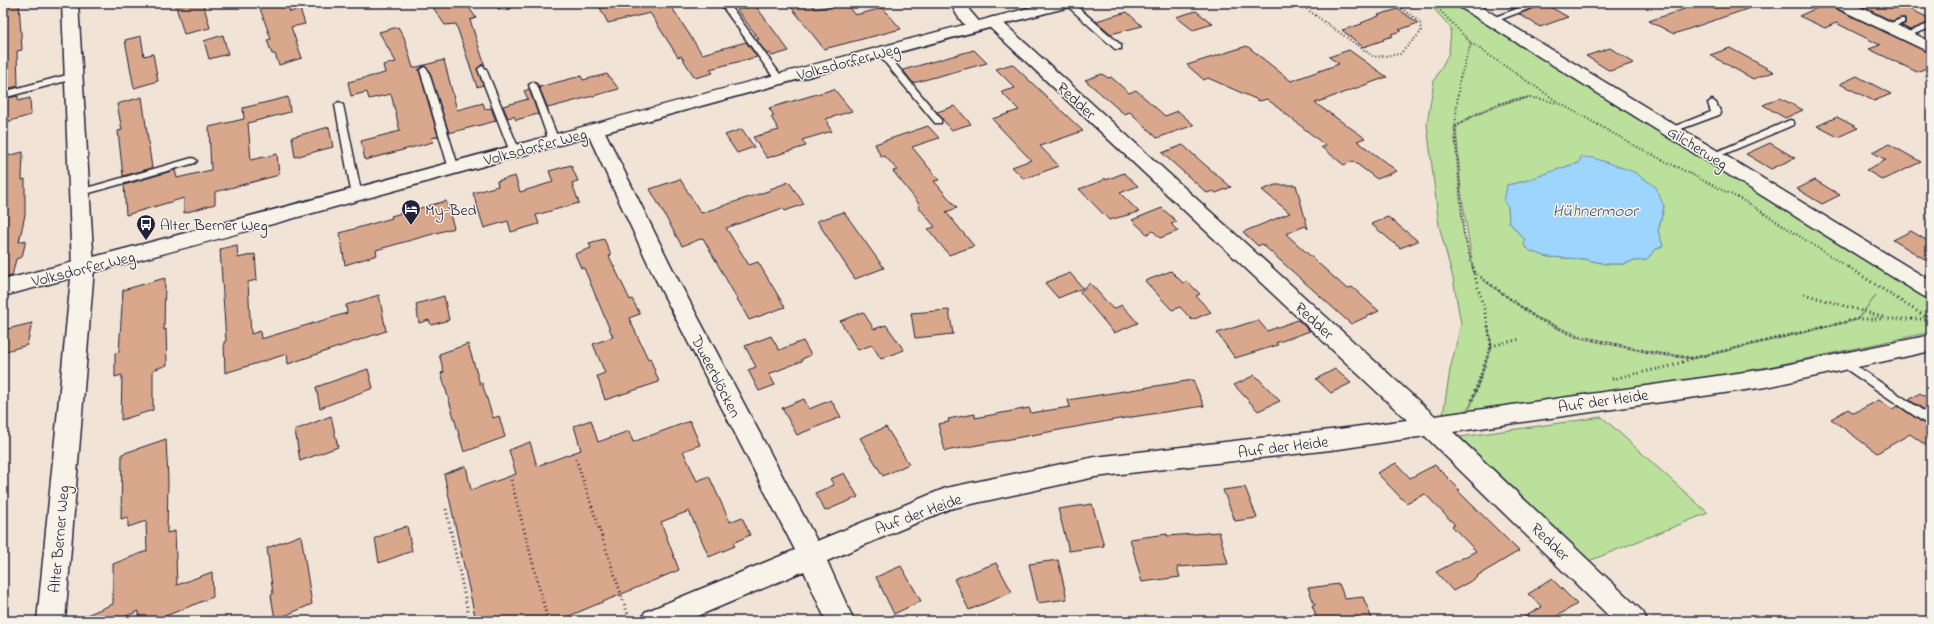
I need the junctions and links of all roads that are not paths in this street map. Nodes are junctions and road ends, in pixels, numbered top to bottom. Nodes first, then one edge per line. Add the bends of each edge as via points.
1 (70, 3) edge
2 (959, 3) edge
3 (1068, 3) edge
4 (1464, 3) edge
5 (1540, 3) edge
6 (1839, 3) edge
7 (726, 6) dead end
8 (1491, 20) junction
9 (984, 24) junction
10 (1931, 25) edge
11 (1898, 27) junction
12 (1118, 47) dead end
13 (1931, 48) edge
14 (881, 52) junction
15 (482, 69) dead end
16 (424, 70) dead end
17 (74, 76) junction
18 (779, 79) junction
19 (533, 85) dead end
20 (3, 95) edge
21 (1712, 103) dead end
22 (339, 105) dead end
23 (938, 122) dead end
24 (1790, 123) dead end
25 (595, 130) junction
26 (1670, 130) junction
27 (554, 141) junction
28 (515, 152) junction
29 (1712, 156) junction
30 (192, 162) dead end
31 (454, 169) junction
32 (80, 193) junction
33 (357, 196) junction
34 (83, 268) junction
35 (3, 288) edge
36 (1931, 291) edge
37 (1931, 343) edge
38 (1844, 362) junction
39 (1931, 422) edge
40 (1430, 426) junction
41 (811, 555) junction
42 (51, 621) edge
43 (655, 621) edge
44 (840, 621) edge
45 (1633, 621) edge

1 - 17 street, Alter Berner Weg
2 - 9 street, Redder via 963,12
3 - 9 street, Volksdorfer Weg
3 - 12 lane
4 - 8 street, Gilcherweg
5 - 8 lane
6 - 11 street
7 - 18 lane
8 - 26 street, Gilcherweg
9 - 14 street, Volksdorfer Weg
9 - 40 street, Redder
10 - 11 lane
11 - 13 street
14 - 18 street, Volksdorfer Weg
14 - 23 lane
15 - 28 lane
16 - 31 lane
17 - 20 lane
17 - 32 street, Alter Berner Weg
18 - 25 street, Volksdorfer Weg
19 - 27 lane
21 - 26 lane via 1716,113
22 - 33 lane
24 - 29 lane
25 - 27 street, Volksdorfer Weg
25 - 41 street, Dweerblöcken via 668,280
26 - 29 street, Gilcherweg
27 - 28 street, Volksdorfer Weg
28 - 31 street, Volksdorfer Weg
29 - 36 street, Gilcherweg
30 - 32 lane
31 - 33 street, Volksdorfer Weg
32 - 34 street, Alter Berner Weg
33 - 34 street, Volksdorfer Weg
34 - 35 street, Volksdorfer Weg
34 - 42 street, Alter Berner Weg
37 - 38 street, Auf der Heide
38 - 39 lane
38 - 40 street, Auf der Heide via 1766,378
40 - 41 street, Auf der Heide via 1095,467 946,499
40 - 45 street, Redder
41 - 43 street, Auf der Heide
41 - 44 street, Dweerblöcken

